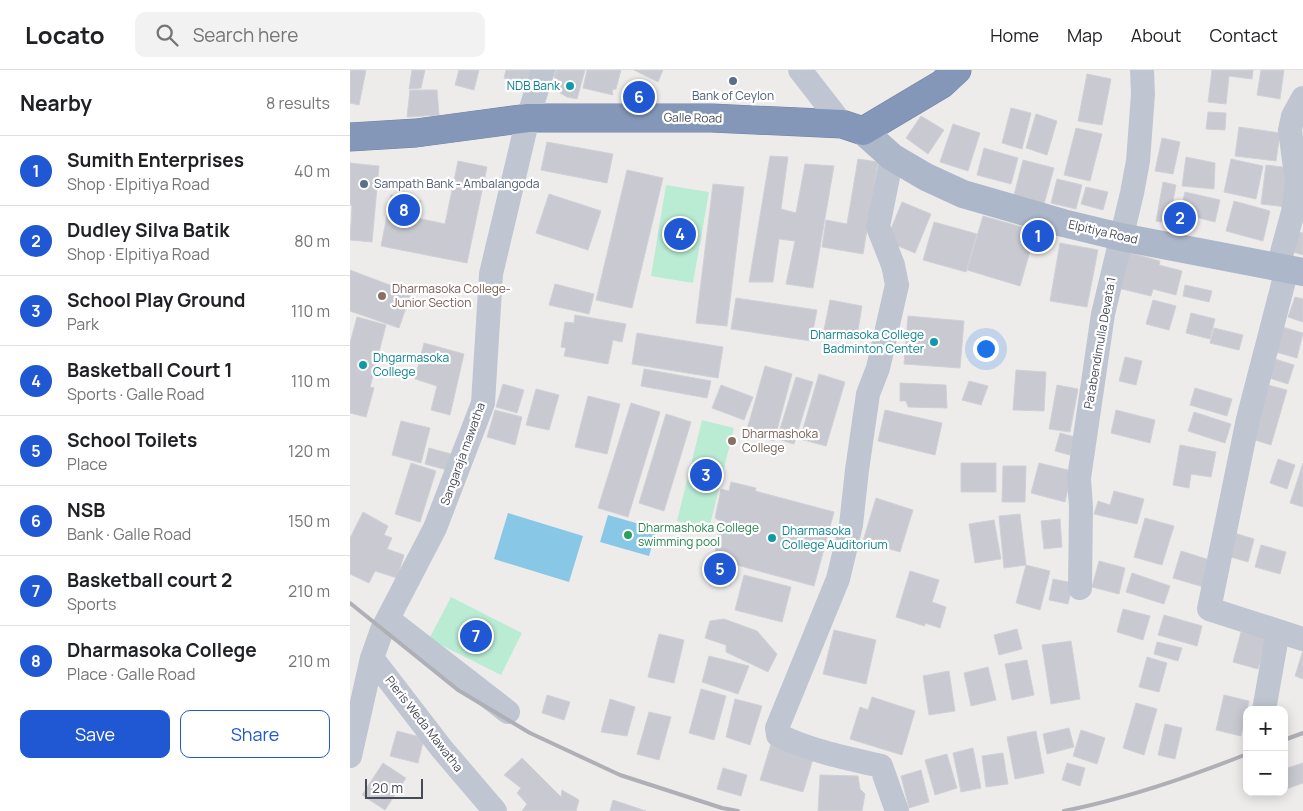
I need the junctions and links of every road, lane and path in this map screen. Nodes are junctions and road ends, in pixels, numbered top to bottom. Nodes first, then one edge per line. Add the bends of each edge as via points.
1 (543, 70) edge
2 (800, 70) edge
3 (957, 70) edge
4 (1142, 70) edge
5 (1303, 98) edge
6 (528, 118) junction
7 (853, 127) junction
8 (350, 137) edge
9 (892, 156) junction
10 (1121, 237) junction
11 (1289, 269) edge
12 (1080, 588) dead end
13 (385, 624) junction
14 (1278, 631) junction
15 (1303, 639) edge
16 (372, 658) junction
17 (1265, 706) edge
18 (508, 712) dead end
19 (350, 756) edge
20 (495, 811) edge
21 (897, 811) edge

1 - 6 street, Sangaraja mawatha
2 - 7 street
3 - 7 highway via 942,84
4 - 10 street, Patabendimulla Devata 1 via 1138,161
5 - 11 street via 1290,130 1297,183
6 - 7 highway, Galle Road via 712,118
6 - 8 highway, Galle Road via 416,133
6 - 13 street, Sangaraja mawatha via 491,274 483,403 435,528
7 - 9 main road, Elpitiya Road
9 - 10 main road, Elpitiya Road via 963,194
9 - 21 street via 878,227 897,285 878,368 868,394 851,525 838,579 777,728 778,735 791,741 881,766
10 - 11 main road, Elpitiya Road
10 - 12 street, Patabendimulla Devata 1 via 1103,314 1079,478
11 - 14 street via 1248,419 1209,609
13 - 16 street
13 - 18 street
14 - 15 street
14 - 17 street
16 - 19 street
16 - 20 street, Pieris Weda Mawatha

